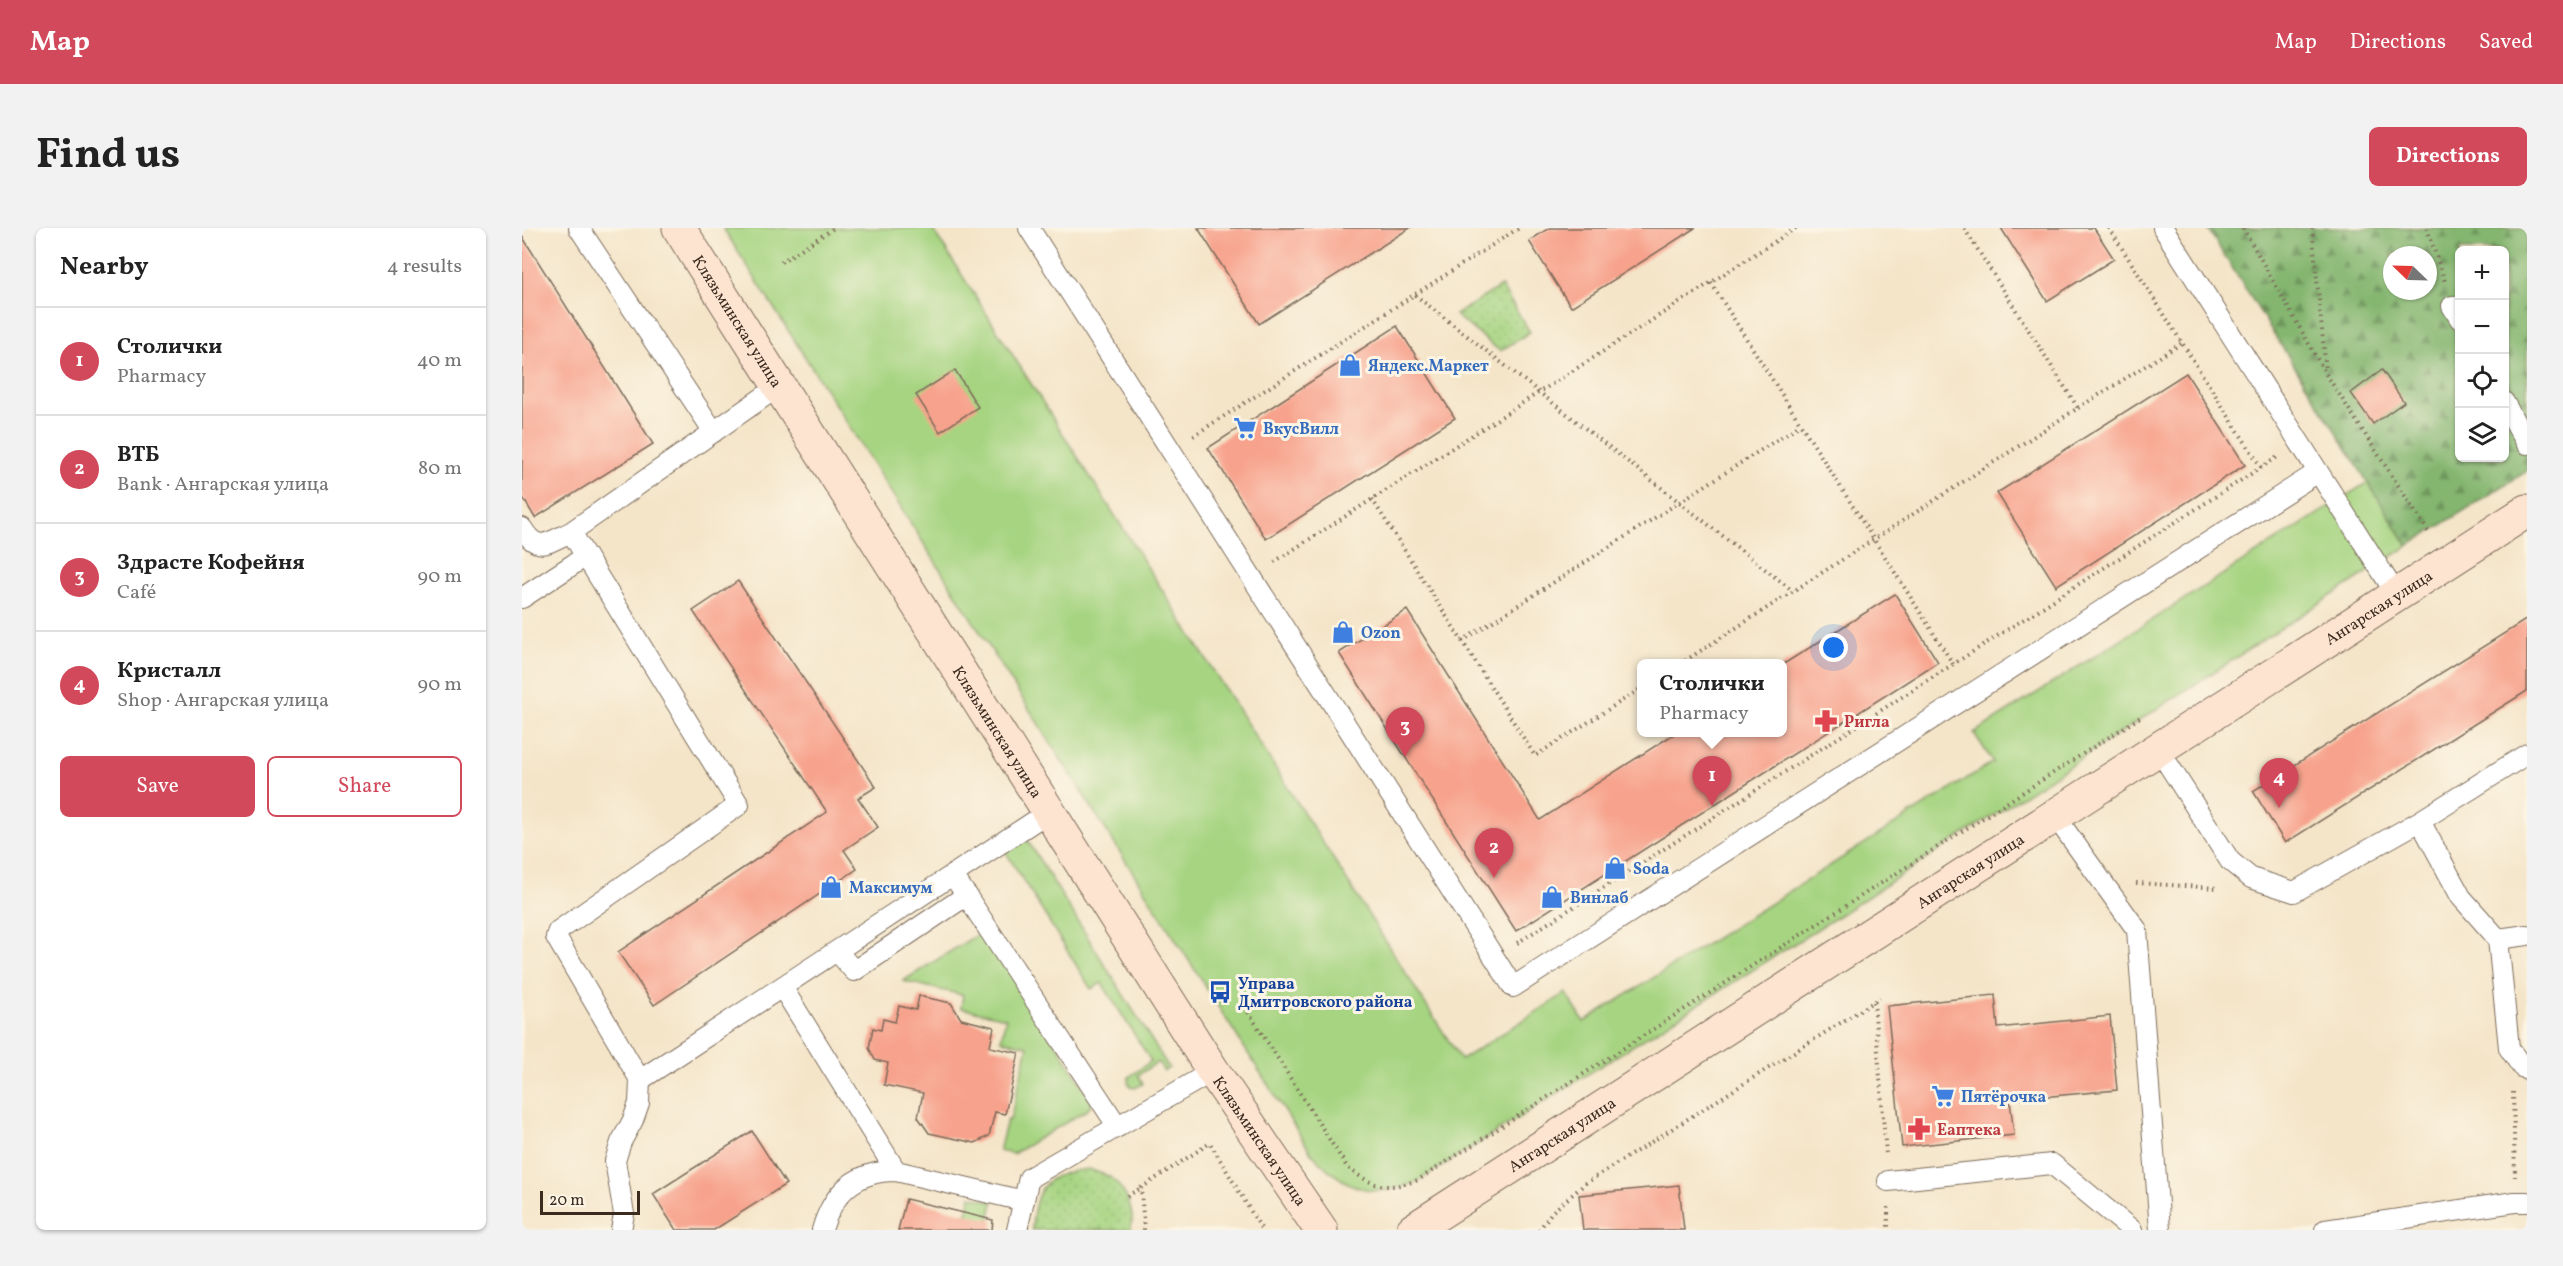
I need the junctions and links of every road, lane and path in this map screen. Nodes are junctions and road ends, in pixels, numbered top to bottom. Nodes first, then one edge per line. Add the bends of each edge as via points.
1 (579, 228) edge
2 (679, 228) edge
3 (834, 228) edge
4 (1029, 228) edge
5 (1519, 228) edge
6 (1796, 228) edge
7 (1964, 228) edge
8 (2109, 228) edge
9 (2163, 228) edge
10 (2242, 228) edge
11 (2312, 228) edge
12 (2427, 228) edge
13 (781, 262) dead end
14 (1711, 283) junction
15 (1415, 295) junction
16 (2455, 309) edge
17 (2182, 343) junction
18 (2326, 374) junction
19 (779, 386) junction
20 (1540, 392) junction
21 (2078, 408) junction
22 (2508, 408) edge
23 (1800, 425) junction
24 (714, 432) junction
25 (2300, 443) junction
26 (2527, 444) edge
27 (1171, 450) junction
28 (2261, 467) junction
29 (2318, 472) junction
30 (1372, 499) junction
31 (1680, 502) junction
32 (2527, 511) edge
33 (2439, 527) dead end
34 (522, 528) edge
35 (571, 532) junction
36 (2429, 533) junction
37 (2422, 537) dead end
38 (1874, 540) junction
39 (586, 556) junction
40 (1251, 577) junction
41 (1793, 591) junction
42 (2396, 594) junction
43 (522, 598) edge
44 (1462, 641) junction
45 (1686, 659) edge
46 (1953, 664) junction
47 (1637, 691) edge
48 (2149, 712) dead end
49 (2159, 750) junction
50 (2527, 754) edge
51 (1050, 811) junction
52 (2055, 816) junction
53 (2420, 821) junction
54 (952, 875) junction
55 (2102, 881) junction
56 (2222, 888) dead end
57 (967, 895) junction
58 (2527, 935) edge
59 (2498, 939) junction
60 (1514, 945) dead end
61 (837, 951) junction
62 (782, 987) junction
63 (1880, 998) dead end
64 (1874, 1002) junction
65 (1245, 1007) dead end
66 (2513, 1054) junction
67 (2527, 1070) edge
68 (1213, 1071) junction
69 (640, 1080) junction
70 (1118, 1127) junction
71 (896, 1171) junction
72 (1888, 1181) junction
73 (1141, 1188) junction
74 (1126, 1196) dead end
75 (1024, 1201) junction
76 (2521, 1202) edge
77 (621, 1230) edge
78 (822, 1230) edge
79 (1017, 1230) edge
80 (1144, 1230) edge
81 (1262, 1230) edge
82 (1321, 1230) edge
83 (1413, 1230) edge
84 (1539, 1230) edge
85 (1888, 1230) edge
86 (2132, 1230) edge
87 (2160, 1230) edge
88 (2325, 1230) edge

1 - 24 lane
2 - 19 street, Клязьминская улица
3 - 13 path
4 - 27 lane
5 - 15 path
6 - 14 path
7 - 21 path
8 - 17 path
9 - 25 lane
10 - 18 path
11 - 18 path
12 - 16 path
14 - 20 path
14 - 23 path
15 - 20 path
15 - 27 path
17 - 21 path
17 - 28 path
18 - 36 path
19 - 24 lane
19 - 51 street, Клязьминская улица
20 - 30 path
20 - 31 path
21 - 38 path
22 - 26 lane
23 - 31 path
23 - 38 path
24 - 35 lane
25 - 28 path
25 - 29 lane
27 - 40 lane
28 - 46 path
29 - 40 lane via 1513,987
29 - 42 lane
30 - 40 path
30 - 44 path
31 - 41 path
31 - 44 path
32 - 42 street, Ангарская улица
33 - 36 path
34 - 35 lane via 531,542 543,545
35 - 39 lane
36 - 37 path
38 - 41 path
38 - 46 path
39 - 43 lane
39 - 69 lane via 739,805 558,931 556,937
41 - 45 path
42 - 49 street, Ангарская улица
44 - 47 path via 1535,756
46 - 60 path
48 - 65 path via 1418,1180 1404,1185 1379,1186 1363,1180 1347,1167
49 - 52 street, Ангарская улица
49 - 53 lane via 2230,861 2251,878 2294,892
50 - 53 lane
51 - 54 lane
51 - 68 street, Клязьминская улица
52 - 55 lane
52 - 83 street, Ангарская улица
53 - 59 lane via 2461,897
54 - 57 lane
54 - 61 lane
55 - 56 path
55 - 87 lane via 2137,930
57 - 61 lane via 854,971
57 - 70 lane
58 - 59 lane
59 - 66 lane via 2509,1048
61 - 62 lane
62 - 69 lane
62 - 71 lane
63 - 64 path
64 - 72 path
64 - 84 path via 1586,1183 1552,1212
66 - 67 lane
66 - 76 path
68 - 70 lane
68 - 82 street, Клязьминская улица
69 - 77 lane via 639,1103 615,1161 624,1214
70 - 75 lane via 1029,1178
71 - 75 lane
71 - 78 lane via 869,1174 846,1187 836,1198
72 - 85 path
72 - 86 lane via 2052,1164
73 - 74 path
73 - 80 path
73 - 81 path via 1210,1143
75 - 79 lane
76 - 88 lane

